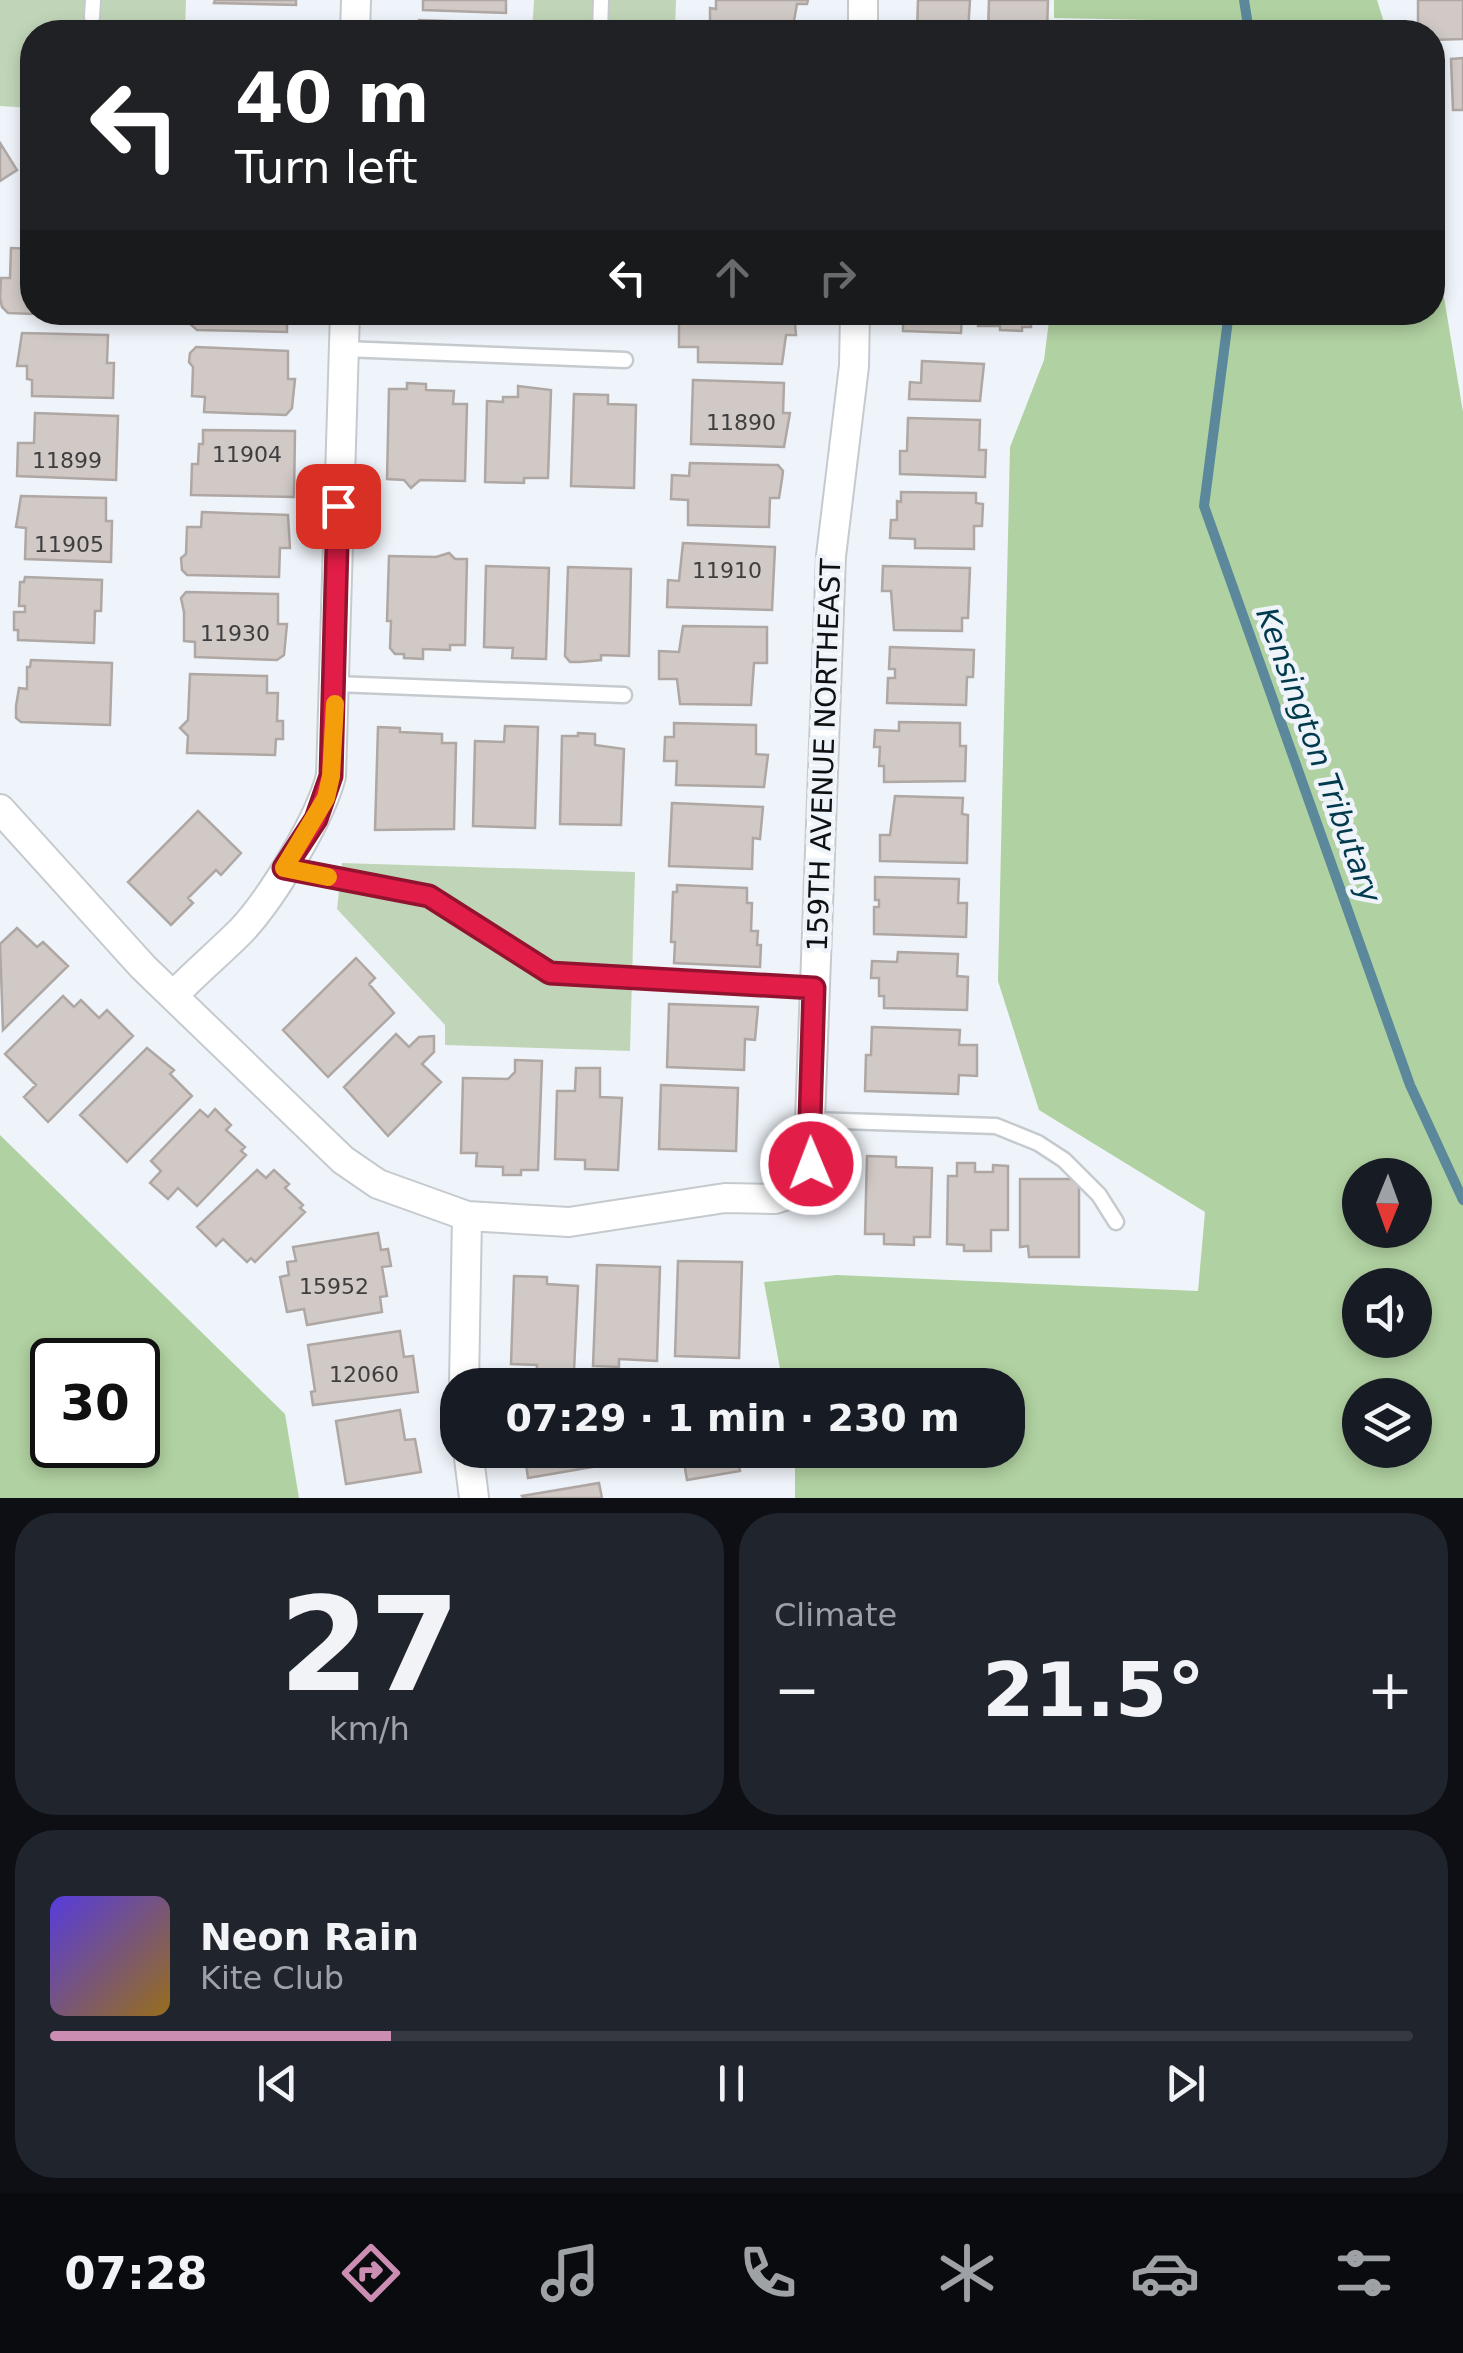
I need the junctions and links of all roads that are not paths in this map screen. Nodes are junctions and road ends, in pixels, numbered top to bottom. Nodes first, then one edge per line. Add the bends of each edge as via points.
1 (92, 0) edge
2 (92, 17) dead end
3 (345, 325) edge
4 (855, 325) edge
5 (344, 349) junction
6 (625, 360) dead end
7 (336, 684) junction
8 (624, 695) dead end
9 (0, 809) edge
10 (284, 868) junction
11 (814, 988) junction
12 (173, 996) junction
13 (810, 1120) junction
14 (467, 1216) junction
15 (1116, 1222) dead end
16 (464, 1368) edge
17 (470, 1468) edge
18 (474, 1498) edge

1 - 2 lane
3 - 5 street
4 - 11 street, 159TH AVENUE NORTHEAST via 831,556
5 - 6 lane
5 - 7 street
7 - 8 lane
7 - 10 street via 326,798
9 - 12 street
10 - 11 lane via 429,896 550,973
10 - 12 street via 242,930
11 - 13 street, 159TH AVENUE NORTHEAST
12 - 14 street via 343,1160 378,1184
13 - 14 street, 159TH AVENUE NORTHEAST via 814,1152 806,1176 792,1193 775,1199 725,1198 569,1222
13 - 15 lane via 996,1126 1064,1160
14 - 16 street
17 - 18 street

